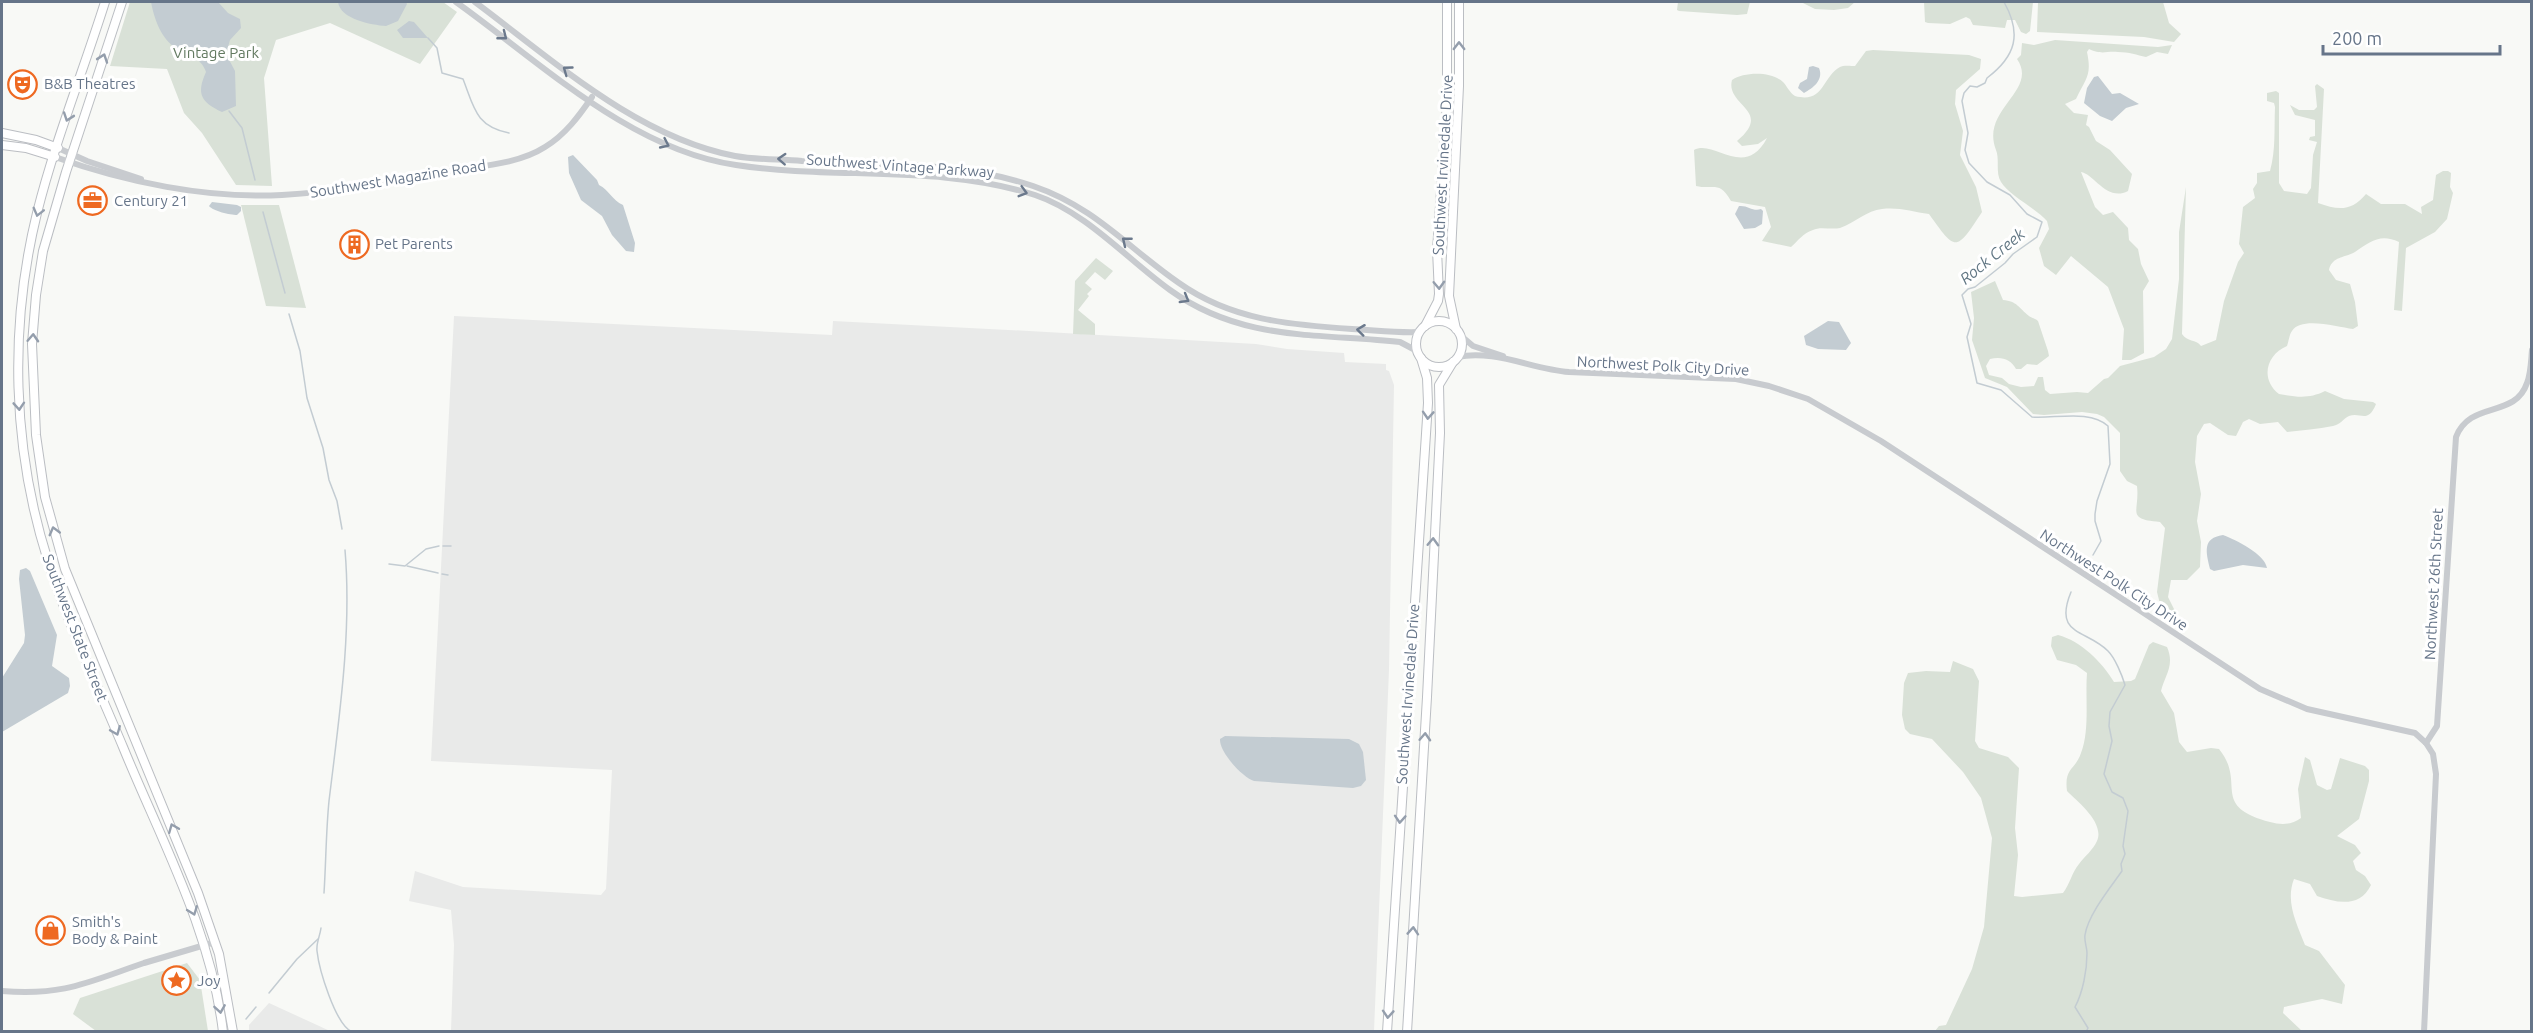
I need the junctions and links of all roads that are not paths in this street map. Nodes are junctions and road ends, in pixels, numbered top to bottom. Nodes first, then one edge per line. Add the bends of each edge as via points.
1 (105, 2) edge
2 (122, 2) edge
3 (456, 2) edge
4 (474, 2) edge
5 (1447, 2) edge
6 (1460, 2) edge
7 (596, 91) junction
8 (590, 100) junction
9 (2, 134) edge
10 (2, 145) edge
11 (58, 148) junction
12 (55, 157) junction
13 (70, 158) junction
14 (1422, 329) junction
15 (1458, 332) junction
16 (2532, 350) edge
17 (1419, 354) junction
18 (1455, 360) junction
19 (1517, 363) junction
20 (2426, 743) junction
21 (215, 942) junction
22 (205, 945) junction
23 (2, 991) edge
24 (223, 1032) edge
25 (233, 1032) edge
26 (1386, 1032) edge
27 (1407, 1032) edge
28 (2424, 1032) edge

1 -> 11 main road, Southwest State Street
13 -> 2 main road, Southwest State Street
3 -> 8 street, Southwest Vintage Parkway
7 -> 4 street, Southwest Vintage Parkway
5 -> 14 main road, Southwest Irvinedale Drive via 1447,103 1437,250 1439,294
15 -> 6 main road, Southwest Irvinedale Drive via 1449,296
7 - 8 street, Southwest Magazine Road
14 -> 7 street, Southwest Vintage Parkway via 1370,331 1276,322 1224,307 1178,283 1098,218 1070,201 1008,177 950,169 736,156 688,143 645,123
8 - 13 street, Southwest Magazine Road via 568,129 544,148 514,160 367,186 239,195 126,179
8 -> 17 street, Southwest Vintage Parkway via 639,132 717,161 765,168 962,180 1038,196 1097,231 1171,291 1224,318 1298,336 1404,343
9 - 11 main road
10 - 12 main road
11 - 12 main road, Southwest State Street
11 - 13 street
12 - 13 street
12 -> 22 main road, Southwest State Street via 30,244 21,310 19,404 30,489 57,588
21 -> 13 main road, Southwest State Street via 159,793 65,568 43,487 33,406 34,314 43,251
14 - 15 main road via 1438,321 1451,324
14 - 17 main road, Southwest Irvinedale Drive via 1417,338
15 - 18 main road, Southwest Irvinedale Drive via 1461,347
15 - 19 street, Northwest Polk City Drive via 1473,346
16 - 20 street, Northwest 26th Street via 2528,383 2520,395 2506,405 2474,415 2462,424 2456,437 2437,726
17 - 18 main road via 1436,366
17 -> 26 main road, Southwest Irvinedale Drive via 1428,384 1428,403
18 - 19 street, Northwest Polk City Drive via 1482,355
27 -> 18 main road, Southwest Irvinedale Drive via 1428,696 1439,385
19 - 20 street, Northwest Polk City Drive via 1569,372 1736,379 1808,399 1873,436 2260,689 2321,713 2409,731
20 - 28 street via 2433,754 2436,774
21 - 22 street
21 - 25 main road, Southwest State Street
22 - 23 street via 74,988 41,993
22 -> 24 main road, Southwest State Street

